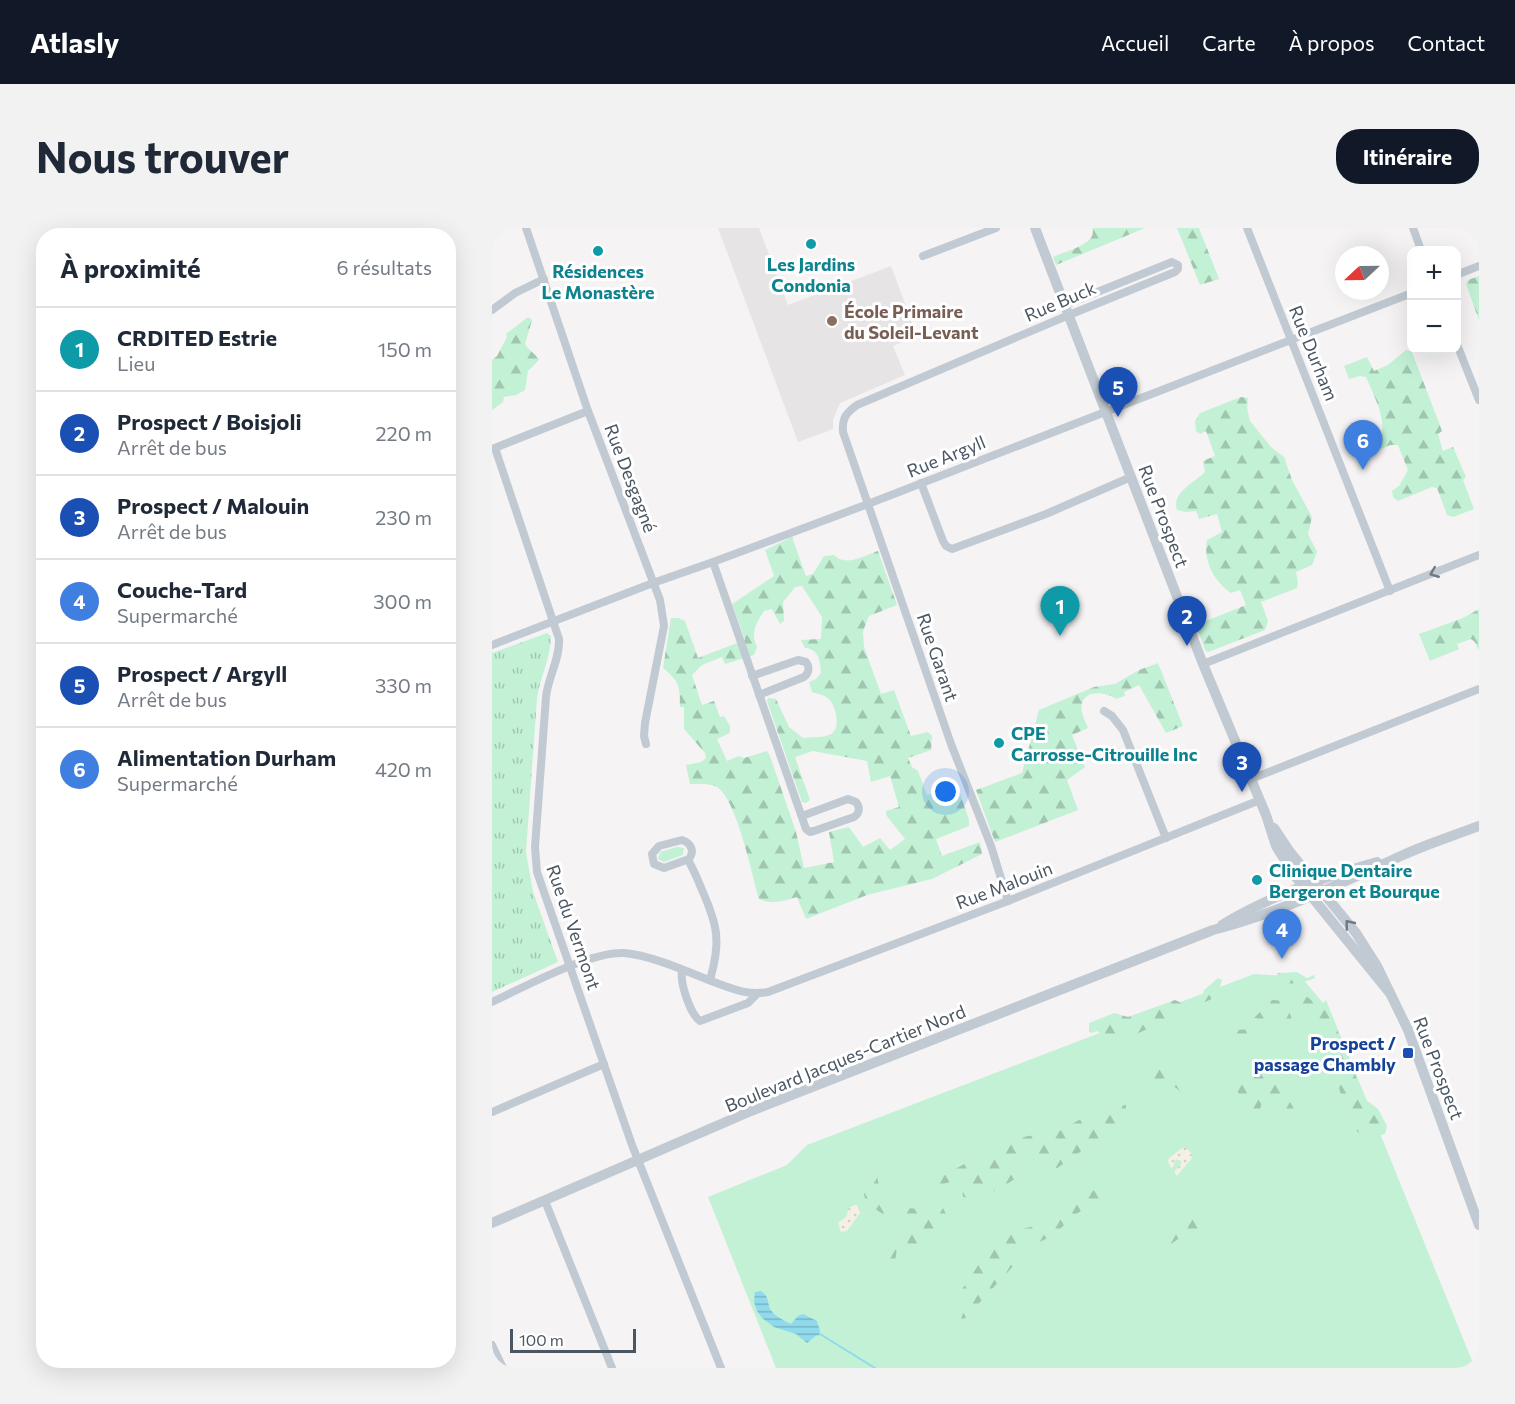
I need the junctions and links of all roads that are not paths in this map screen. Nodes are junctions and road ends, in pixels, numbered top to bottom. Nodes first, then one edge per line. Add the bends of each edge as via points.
1 (526, 228) edge
2 (996, 228) edge
3 (1035, 228) edge
4 (1246, 228) edge
5 (1413, 228) edge
6 (1420, 246) edge
7 (923, 256) dead end
8 (1479, 266) edge
9 (1461, 273) edge
10 (544, 279) junction
11 (1407, 295) edge
12 (492, 310) edge
13 (1067, 310) junction
14 (1291, 341) junction
15 (1461, 354) edge
16 (1479, 400) edge
17 (1106, 410) junction
18 (588, 411) junction
19 (842, 422) joint
20 (493, 449) edge
21 (1131, 477) junction
22 (921, 483) junction
23 (868, 504) junction
24 (1479, 555) edge
25 (713, 562) junction
26 (653, 583) junction
27 (1390, 591) junction
28 (554, 620) junction
29 (492, 645) edge
30 (1203, 664) junction
31 (752, 676) junction
32 (1479, 689) edge
33 (759, 695) junction
34 (1104, 711) dead end
35 (646, 744) dead end
36 (1251, 779) junction
37 (1260, 800) junction
38 (1266, 814) junction
39 (802, 816) junction
40 (1479, 826) edge
41 (1166, 838) junction
42 (1403, 855) junction
43 (688, 860) junction
44 (1315, 882) junction
45 (1303, 887) junction
46 (1323, 892) junction
47 (1311, 897) junction
48 (1008, 901) junction
49 (1213, 930) junction
50 (570, 967) junction
51 (682, 971) junction
52 (710, 980) junction
53 (1389, 992) junction
54 (757, 994) junction
55 (492, 1002) edge
56 (604, 1064) junction
57 (492, 1112) edge
58 (639, 1160) junction
59 (545, 1201) junction
60 (492, 1223) edge
61 (1479, 1225) edge
62 (492, 1345) edge
63 (503, 1368) edge
64 (612, 1368) edge
65 (721, 1368) edge

1 - 10 street, Rue Desgagné
2 - 7 street
3 - 13 street, Rue Prospect
4 - 14 street, Rue Durham
5 - 6 street
8 - 9 street
10 - 12 street
10 - 18 street, Rue Desgagné
11 - 14 street, Rue Argyll
13 - 13 street, Rue Buck via 1175,272 1178,265 1172,262
13 - 17 street, Rue Prospect
13 - 19 street, Rue Buck via 857,405
14 - 17 street, Rue Argyll
14 - 27 street, Rue Durham
15 - 16 street
17 - 21 street, Rue Prospect
17 - 22 street, Rue Argyll
18 - 20 street
18 - 26 street, Rue Desgagné
19 - 23 street, Rue Garant
20 - 28 street, Rue du Vermont
21 - 22 street via 952,549 943,541
21 - 30 street, Rue Prospect
22 - 23 street, Rue Argyll
23 - 25 street, Rue Argyll
23 - 48 street, Rue Garant
24 -> 27 street
25 - 26 street, Rue Argyll
25 - 31 street
26 - 28 street, Rue Argyll
26 - 35 street, Rue Desgagné via 664,626 645,723
27 - 30 street
28 - 29 street, Rue Argyll
28 - 50 street, Rue du Vermont via 560,647 546,697 535,860
30 - 36 street, Rue Prospect
31 - 33 street
31 - 33 street via 798,660 808,666 804,677
32 - 36 street
33 - 39 street
34 - 41 street via 1123,730
36 - 37 street, Rue Prospect
37 - 38 street, Rue Prospect
37 - 41 street, Rue Malouin
38 - 44 street, Rue Prospect
38 - 45 street, Rue Prospect via 1280,856
39 - 39 street via 810,832 854,817 859,806 848,800
40 - 42 street, Boulevard Jacques-Cartier Nord
41 - 48 street, Rue Malouin
42 - 44 street, Boulevard Jacques-Cartier Nord
42 - 46 street, Boulevard Jacques-Cartier Nord
43 - 43 street via 692,847 682,840 659,846 652,854 654,864 660,868
43 - 52 street via 717,927
44 - 45 street, Boulevard Jacques-Cartier Nord
44 - 46 street, Rue Prospect
45 - 47 street, Rue Prospect
45 - 49 street, Boulevard Jacques-Cartier Nord via 1244,911
46 - 47 street, Boulevard Jacques-Cartier Nord
53 -> 46 street, Rue Prospect via 1367,949
47 - 49 street, Boulevard Jacques-Cartier Nord via 1250,921
47 - 53 street, Rue Prospect
48 - 54 street, Rue Malouin
49 - 58 street, Boulevard Jacques-Cartier Nord via 752,1111
50 - 51 street, Rue Malouin via 599,956 622,953 636,954
50 - 55 street, Rue Malouin
50 - 56 street, Rue du Vermont
51 - 52 street, Rue Malouin
51 - 54 street, Rue Malouin via 682,983 694,1017 700,1021 748,1003
52 - 54 street, Rue Malouin
53 - 61 street, Rue Prospect via 1408,1030
56 - 57 street
56 - 58 street, Rue du Vermont
58 - 59 street, Boulevard Jacques-Cartier Nord
58 - 65 street, Rue du Vermont
59 - 60 street, Boulevard Jacques-Cartier Nord
59 - 64 street
62 - 63 street

